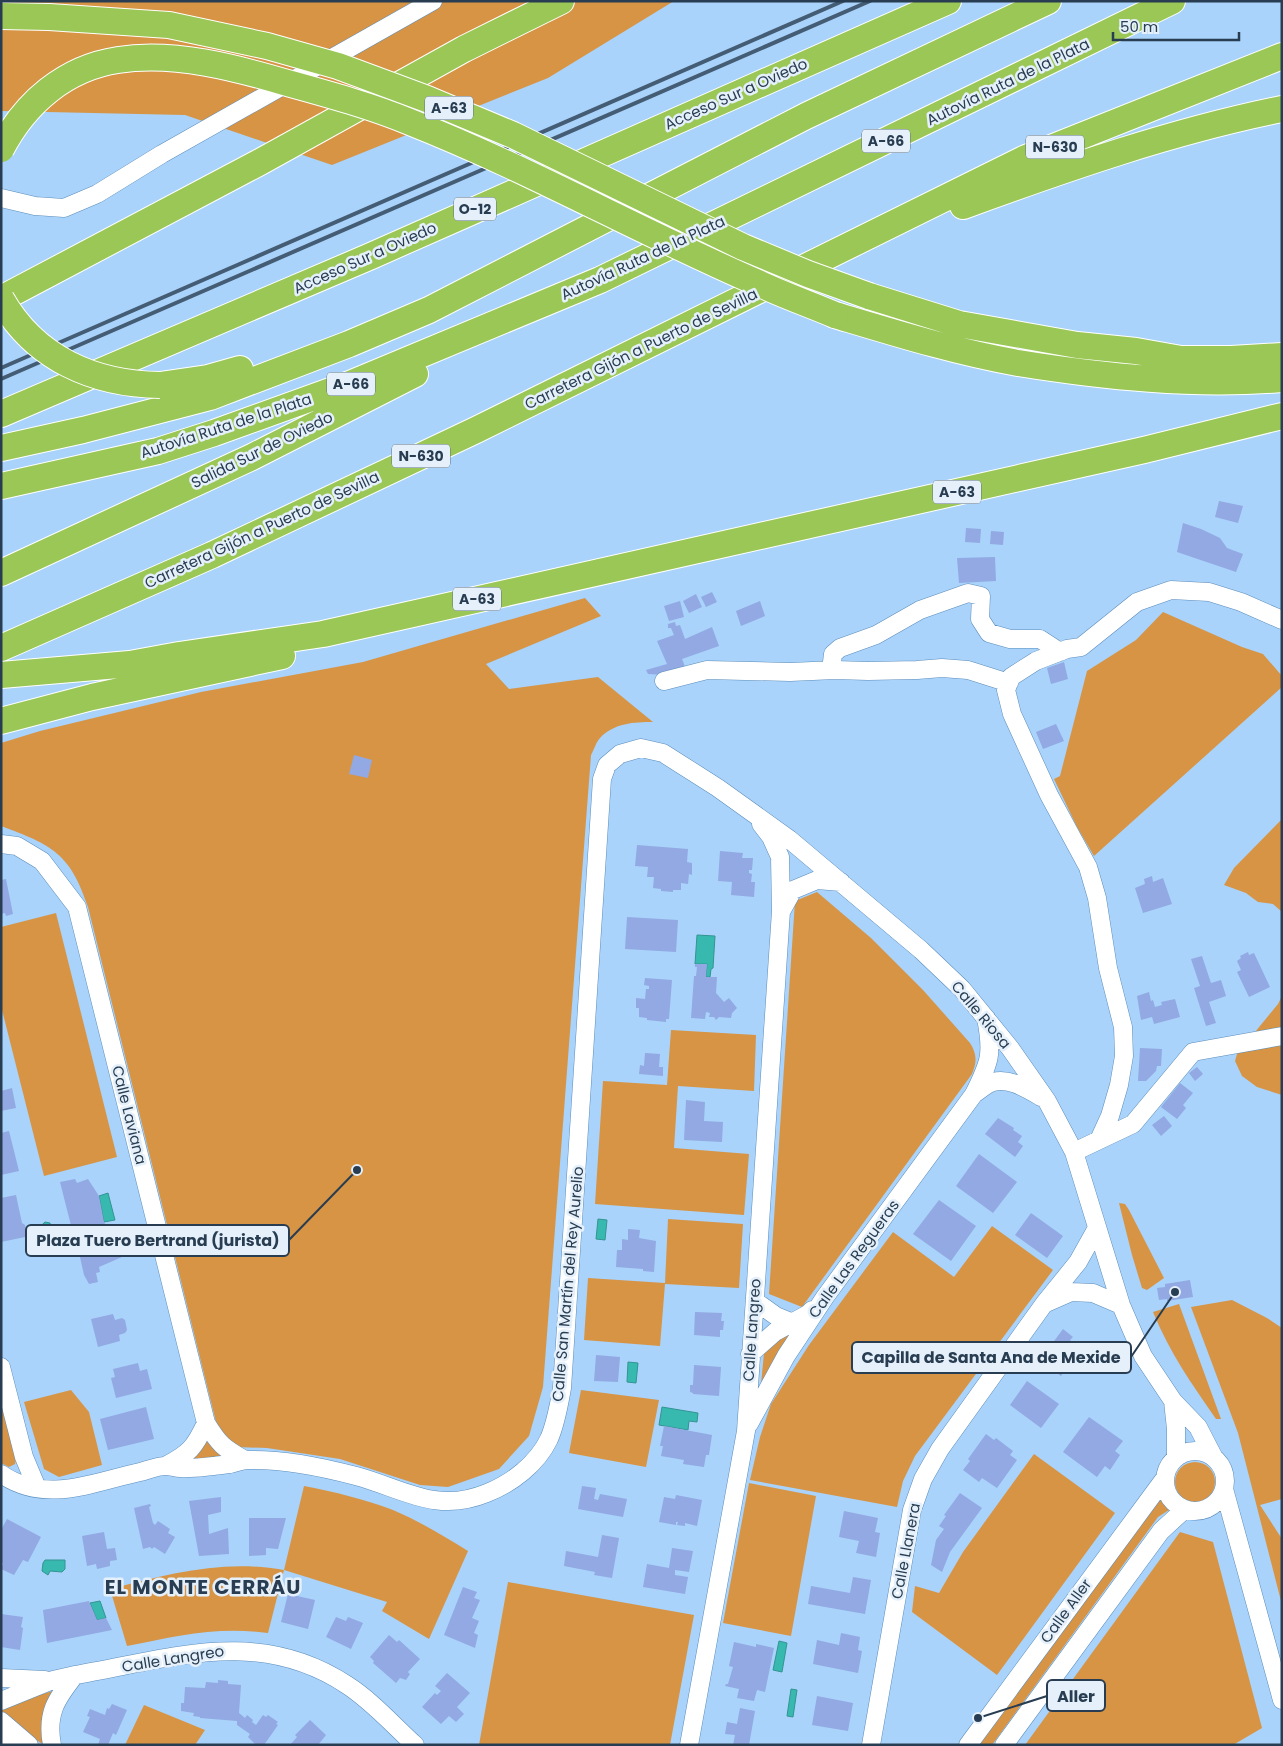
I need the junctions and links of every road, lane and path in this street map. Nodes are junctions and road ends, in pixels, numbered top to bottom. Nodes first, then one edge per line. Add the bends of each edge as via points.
1 (433, 1) edge
2 (561, 1) edge
3 (948, 1) edge
4 (1048, 1) edge
5 (1172, 1) edge
6 (1, 16) edge
7 (1282, 56) edge
8 (1282, 108) edge
9 (1, 149) edge
10 (1, 198) edge
11 (835, 253) junction
12 (518, 263) junction
13 (600, 280) junction
14 (1, 299) edge
15 (1282, 343) edge
16 (1136, 352) junction
17 (1282, 356) edge
18 (1282, 379) edge
19 (1, 414) edge
20 (1282, 416) edge
21 (1, 448) edge
22 (1, 486) edge
23 (631, 564) junction
24 (1, 573) edge
25 (1282, 620) edge
26 (1, 648) edge
27 (1060, 652) junction
28 (834, 670) junction
29 (1, 675) edge
30 (664, 681) dead end
31 (1009, 683) junction
32 (1, 721) edge
33 (641, 748) joint
34 (751, 812) junction
35 (1, 844) edge
36 (841, 882) junction
37 (781, 911) junction
38 (985, 1016) junction
39 (1282, 1036) edge
40 (974, 1094) junction
41 (1047, 1101) junction
42 (1099, 1140) junction
43 (1074, 1152) junction
44 (1097, 1228) junction
45 (825, 1297) junction
46 (755, 1301) junction
47 (1044, 1304) junction
48 (1121, 1305) junction
49 (793, 1322) junction
50 (750, 1354) junction
51 (1, 1367) edge
52 (1173, 1401) junction
53 (206, 1423) junction
54 (746, 1431) junction
55 (1176, 1457) junction
56 (1214, 1458) junction
57 (245, 1460) junction
58 (165, 1466) junction
59 (1, 1474) edge
60 (1165, 1478) junction
61 (37, 1488) junction
62 (1224, 1489) junction
63 (1185, 1509) junction
64 (1206, 1509) junction
65 (1236, 1533) junction
66 (74, 1676) junction
67 (1, 1678) edge
68 (53, 1680) junction
69 (1282, 1700) edge
70 (1, 1701) edge
71 (1, 1721) edge
72 (1, 1740) edge
73 (13, 1745) edge
74 (29, 1745) edge
75 (52, 1745) edge
76 (415, 1745) edge
77 (689, 1745) edge
78 (871, 1745) edge
79 (968, 1745) edge
80 (1004, 1745) edge

1 - 10 street via 97,194 64,208 35,206
2 - 14 highway via 464,49 260,162
3 - 19 highway, Acceso Sur a Oviedo / O-12 via 372,256
4 - 12 highway, A-66 via 806,116
5 - 13 highway, Autovía Ruta de la Plata / A-66
6 - 16 highway, A-63, bridge via 169,25 267,46 338,66 512,135 743,246 869,296 959,324
7 - 11 highway, Carretera Gijón a Puerto de Sevilla / N-630 via 1026,158
8 - 11 highway via 1174,135 1012,188
9 - 18 highway, bridge via 29,108 69,76 118,60 147,58 201,62 271,78 407,121 481,151 758,284 835,315 926,342 1026,364 1116,377 1244,382
11 - 26 highway, Carretera Gijón a Puerto de Sevilla / N-630 via 450,443 212,555
12 - 14 highway, bridge via 250,367 208,378 160,385 101,378 60,360 16,322
12 - 21 highway, A-66 via 429,310 210,396
13 - 22 highway, Autovía Ruta de la Plata / A-66 via 350,384 205,436 158,451
13 - 24 highway, Salida Sur de Oviedo via 252,457
15 - 16 highway via 1190,346
16 - 17 highway, A-63 via 1181,359
20 - 23 highway, A-63 via 1144,450
23 - 29 highway, A-63 via 323,634 130,664
23 - 32 highway via 415,627 92,697
25 - 27 street via 1209,592 1171,590 1137,602 1081,647
27 - 28 street via 1040,639 1010,639 989,633 980,618 981,596 968,592 920,610 876,635 840,648 833,654
27 - 31 street via 1036,661 1011,677
28 - 30 street via 707,670
28 - 31 street via 942,668 968,670
31 - 42 street via 1006,690 1012,714 1088,867 1123,1027 1120,1085
33 - 34 street, Calle Riosa via 663,753
33 - 57 street, Calle San Martín del Rey Aurelio via 620,754 606,765 602,779 562,1388 549,1440 524,1471 508,1482 487,1493 450,1502 409,1495 358,1476 324,1469
34 - 36 street, Calle Riosa
34 - 37 street, Calle Langreo via 771,837 780,857
35 - 53 street, Calle Laviana via 17,846 42,861 77,907
36 - 37 street via 817,880 793,890
36 - 38 street, Calle Riosa via 922,950
37 - 46 street, Calle Langreo
38 - 40 street, Calle Las Regueras via 990,1056
38 - 41 street, Calle Riosa
39 - 42 street via 1193,1052 1133,1124
40 - 41 street, Calle Las Regueras via 988,1084 1001,1081 1026,1088
40 - 45 street, Calle Las Regueras
41 - 43 street, Calle Riosa
42 - 43 street
43 - 44 street, Calle Riosa
44 - 47 street, Calle Llanera via 1078,1262
44 - 48 street, Calle Riosa
45 - 49 street via 808,1314
45 - 54 street, Calle Las Regueras via 786,1356
46 - 49 street via 776,1316
46 - 50 street, Calle Langreo
47 - 48 street via 1071,1292 1093,1294
47 - 78 street, Calle Llanera via 940,1450 923,1479 912,1510
48 - 52 street, Calle Riosa via 1144,1356
49 - 50 street via 775,1332
50 - 54 street, Calle Langreo
51 - 61 street via 24,1457
52 - 55 street, Calle Riosa
52 - 56 street, Calle Riosa via 1198,1427
53 - 57 street, Calle Laviana via 224,1448
53 - 58 street via 190,1450
54 - 77 street, Calle Langreo
55 - 56 street via 1194,1451 1205,1452
55 - 60 street via 1169,1464
56 - 62 street via 1222,1468
57 - 58 street, Calle San Martín del Rey Aurelio via 197,1467
58 - 61 street, Calle San Martín del Rey Aurelio via 70,1490
59 - 61 street, Calle San Martín del Rey Aurelio
60 - 63 street via 1170,1498
60 - 79 street, Calle Aller
62 - 64 street via 1217,1501
62 - 65 street
63 - 64 street
63 - 80 street, Calle Aller via 1160,1531
64 - 65 street
65 - 69 street
66 - 68 street, Calle Langreo
66 - 75 street via 54,1704 49,1719
66 - 76 street, Calle Langreo via 208,1651 258,1652 286,1657 321,1670 347,1685
67 - 68 street, Calle Langreo
68 - 70 street, Calle Langreo
71 - 74 street
72 - 73 street

